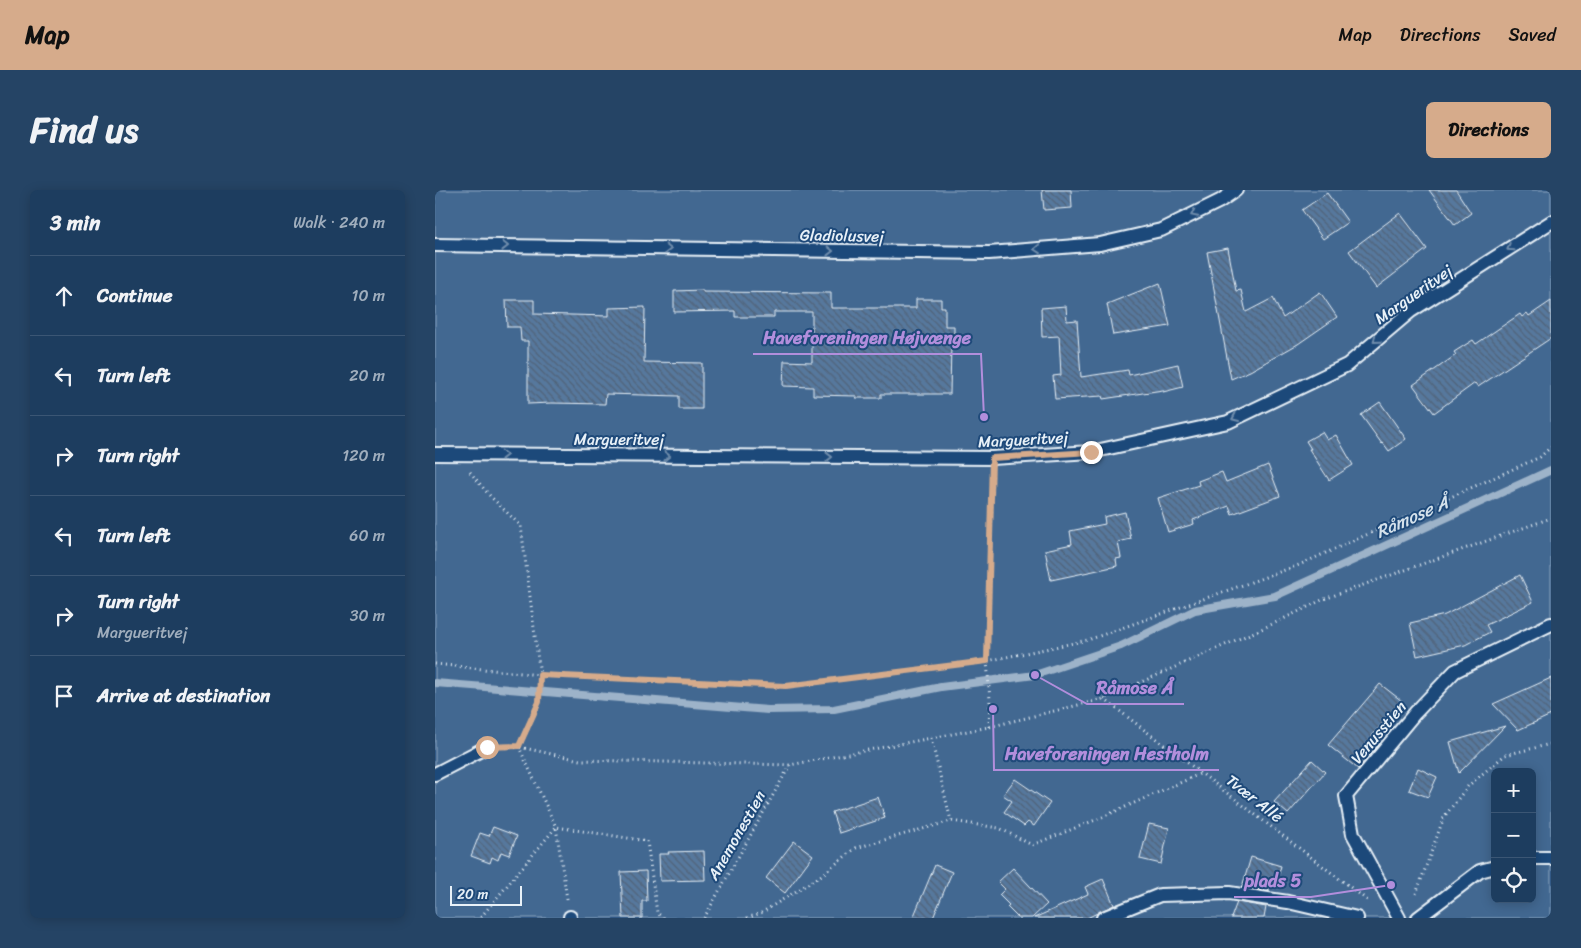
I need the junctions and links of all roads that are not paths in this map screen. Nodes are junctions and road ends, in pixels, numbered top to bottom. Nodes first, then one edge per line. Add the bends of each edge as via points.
1 (1236, 190) edge
2 (1551, 222) edge
3 (435, 245) edge
4 (435, 454) edge
5 (1551, 624) edge
6 (487, 747) road end
7 (435, 774) edge
8 (1536, 858) edge
9 (1551, 858) edge
10 (1491, 868) edge
11 (1103, 918) edge
12 (1357, 918) edge
13 (1399, 918) edge
14 (1418, 918) edge

1 - 3 lane, Gladiolusvej via 1161,230 1100,244 989,253
2 - 4 lane, Margueritvej via 1411,311 1347,365 1228,422 1091,452 992,458
5 - 13 lane, Venusstien via 1455,671 1415,713 1346,796 1353,834
6 - 7 lane
8 - 9 lane
10 - 14 lane via 1480,871
11 - 12 lane via 1160,896 1229,893

